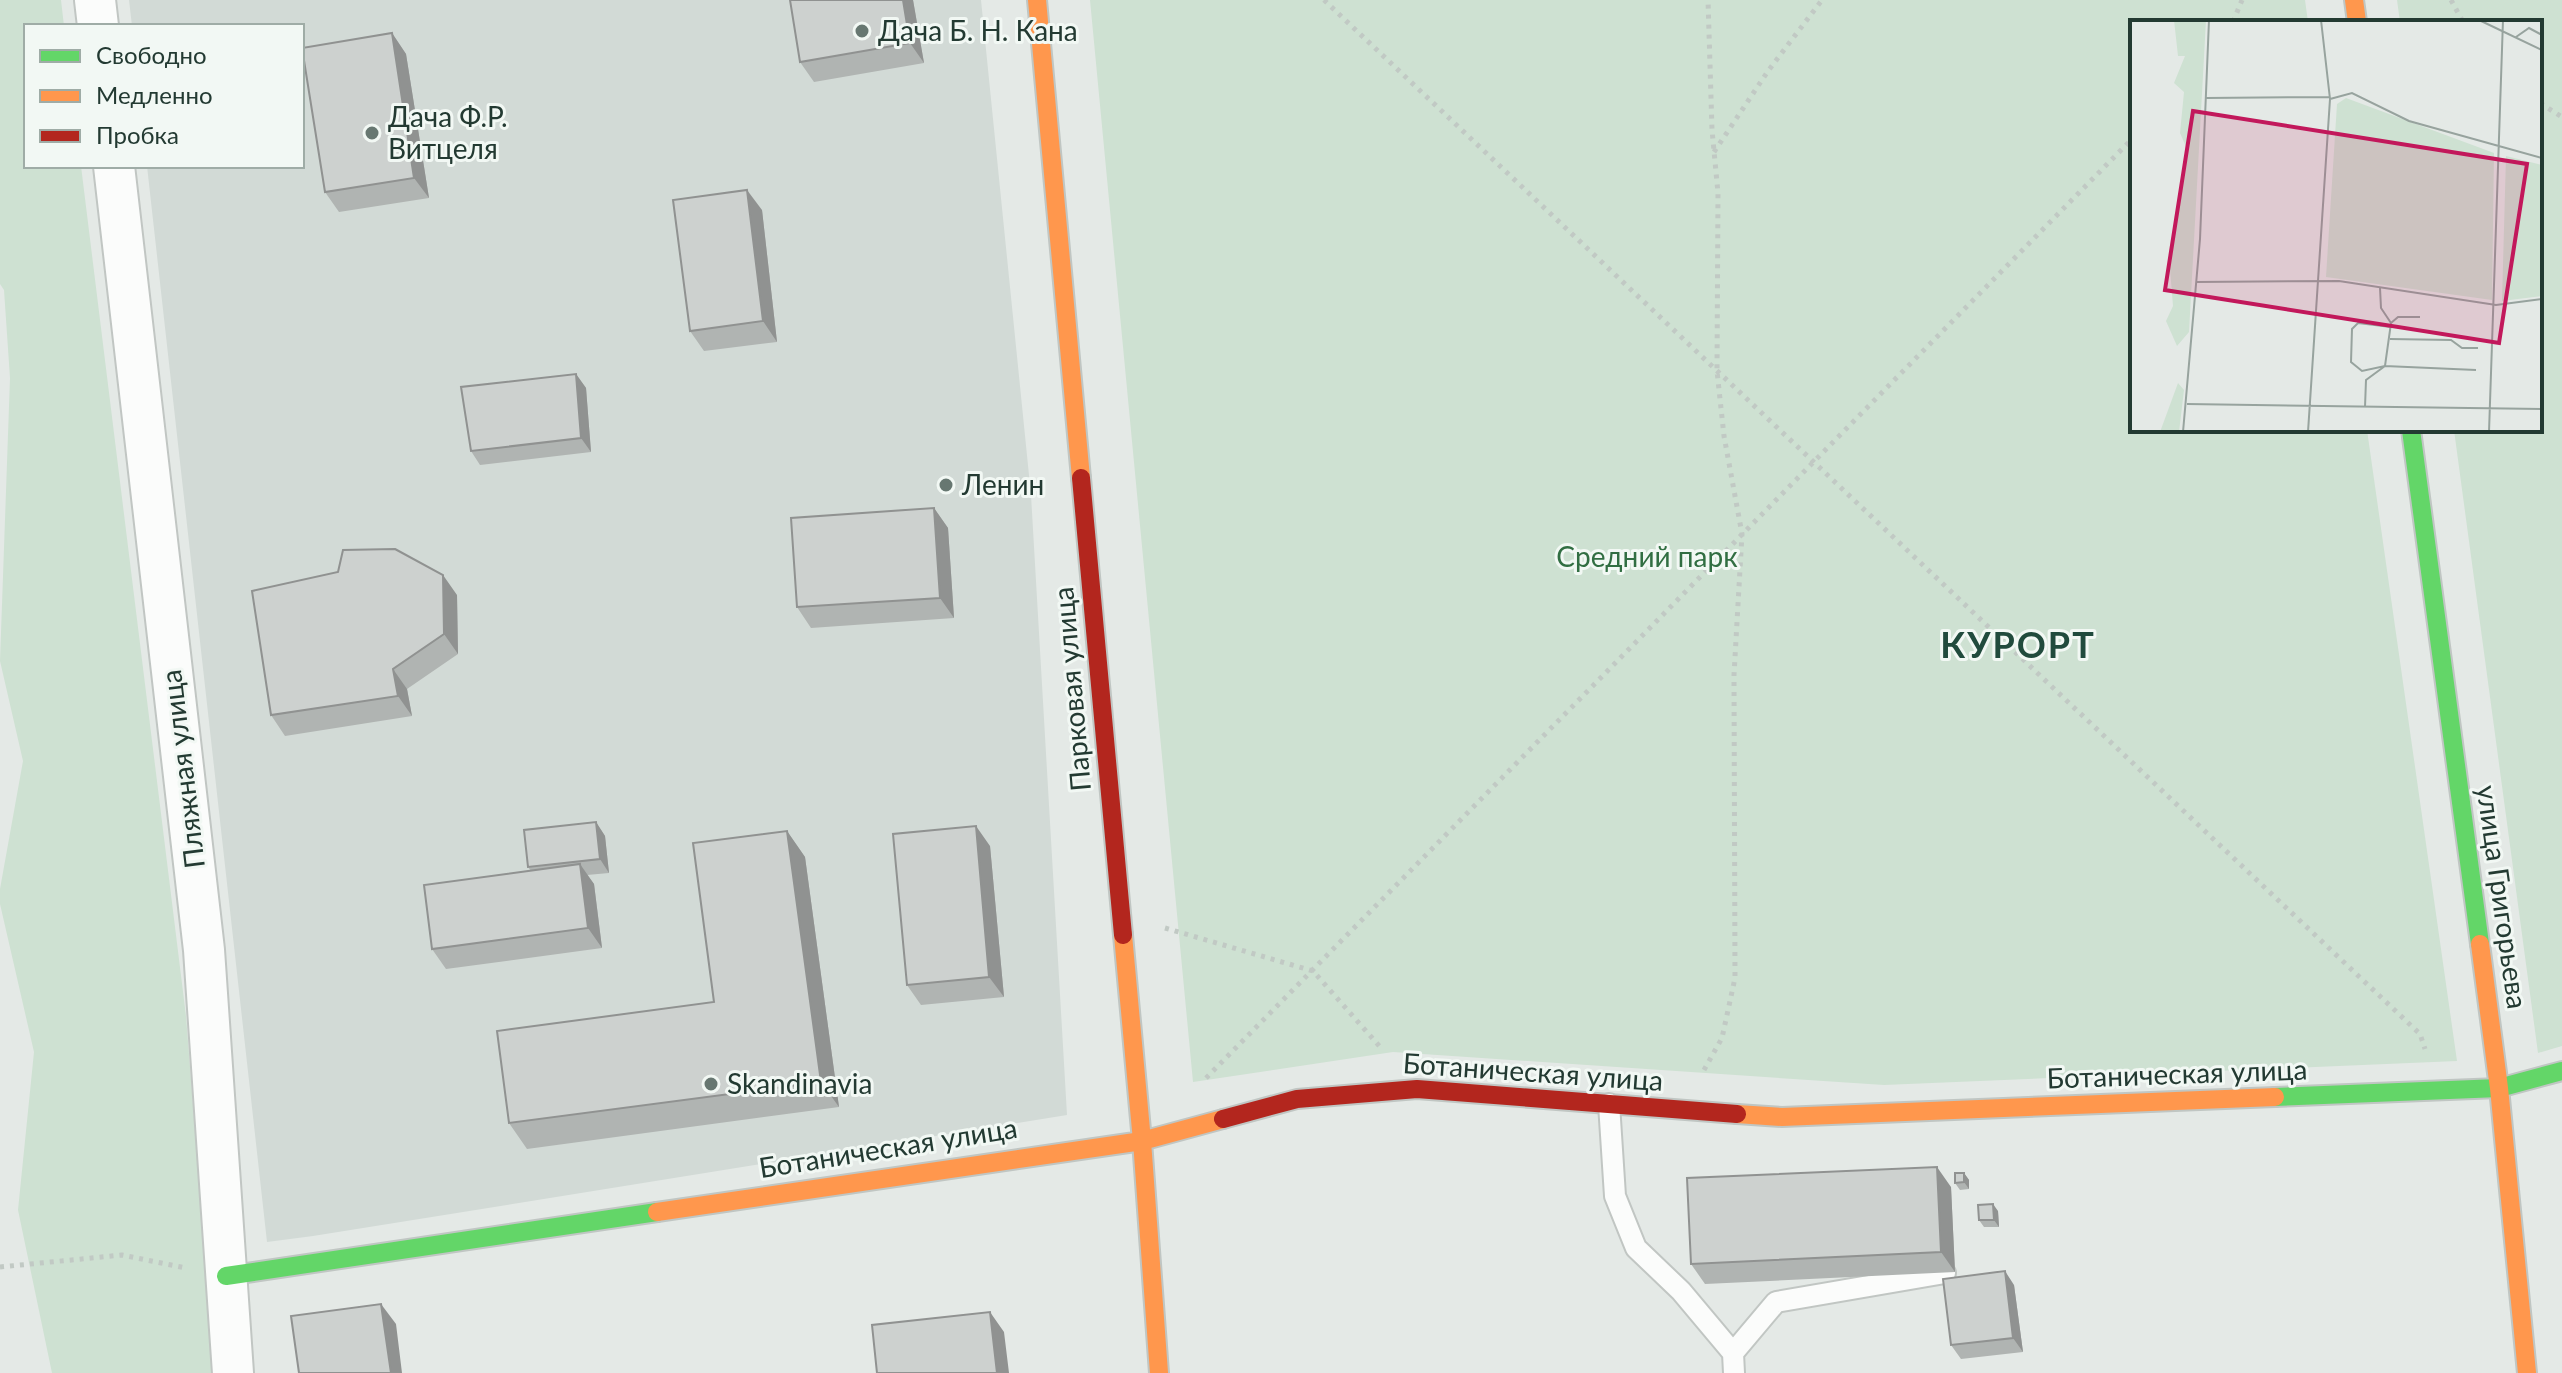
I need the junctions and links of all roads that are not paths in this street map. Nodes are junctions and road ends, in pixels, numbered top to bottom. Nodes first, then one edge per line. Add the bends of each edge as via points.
1 (95, 0) edge
2 (1037, 0) edge
3 (2354, 0) edge
4 (2357, 20) edge
5 (98, 24) edge
6 (114, 168) edge
7 (2411, 432) edge
8 (2562, 1071) edge
9 (2499, 1088) junction
10 (1609, 1104) junction
11 (1142, 1141) junction
12 (1945, 1273) dead end
13 (226, 1276) junction
14 (1734, 1363) edge
15 (233, 1373) edge
16 (1159, 1373) edge
17 (2527, 1373) edge

1 - 5 street
2 - 11 street, Парковая улица
3 - 4 street
6 - 13 street, Пляжная улица via 204,950
7 - 9 street, улица Григорьева
8 - 9 street, Ботаническая улица
9 - 10 street, Ботаническая улица via 1782,1117
9 - 17 street, улица Григорьева
10 - 11 street, Ботаническая улица via 1417,1089 1297,1099
10 - 14 lane via 1615,1196 1636,1248 1681,1291
11 - 13 street, Ботаническая улица
11 - 16 street, Парковая улица
12 - 14 lane via 1776,1302
13 - 15 street, Пляжная улица

